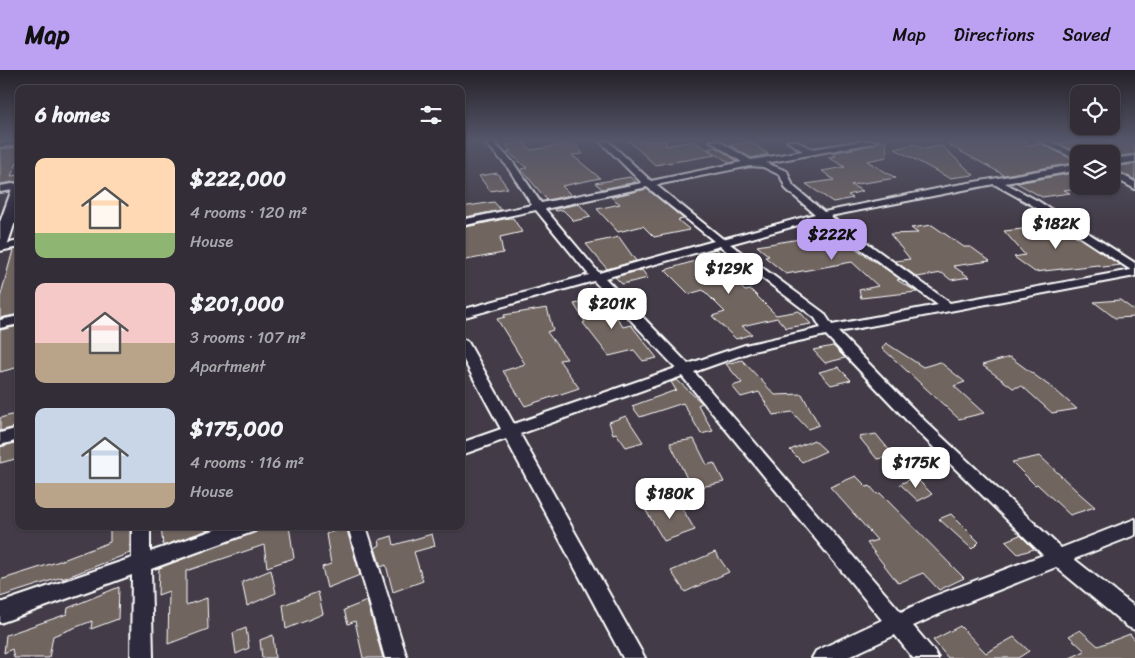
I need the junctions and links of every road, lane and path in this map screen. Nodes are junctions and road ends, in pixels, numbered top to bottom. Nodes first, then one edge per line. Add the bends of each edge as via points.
1 (513, 168) edge
2 (634, 168) edge
3 (724, 168) edge
4 (773, 168) edge
5 (1070, 169) edge
6 (1120, 177) edge
7 (995, 181) junction
8 (650, 184) junction
9 (1135, 186) edge
10 (15, 187) edge
11 (0, 189) edge
12 (15, 201) edge
13 (539, 208) junction
14 (822, 215) junction
15 (9, 222) edge
16 (465, 222) edge
17 (723, 242) junction
18 (0, 243) edge
19 (15, 245) edge
20 (0, 248) edge
21 (1135, 268) edge
22 (1135, 273) edge
23 (597, 278) junction
24 (948, 307) junction
25 (465, 313) edge
26 (15, 321) edge
27 (0, 324) edge
28 (829, 330) junction
29 (465, 349) edge
30 (685, 370) junction
31 (510, 432) junction
32 (15, 435) edge
33 (0, 439) edge
34 (465, 449) edge
35 (1135, 527) edge
36 (141, 530) edge
37 (238, 530) edge
38 (358, 530) edge
39 (1058, 557) junction
40 (142, 564) junction
41 (0, 613) edge
42 (1135, 620) edge
43 (896, 624) junction
44 (142, 658) edge
45 (396, 658) edge
46 (634, 658) edge
47 (823, 658) edge
48 (927, 658) edge

1 - 13 street
2 - 8 street
3 - 8 street
4 - 14 street via 784,173 789,187
5 - 7 street
6 - 9 street
7 - 14 street
7 - 21 street
8 - 13 street
8 - 17 street
10 - 11 street
12 - 15 main road
13 - 16 street
13 - 23 street
14 - 17 street
14 - 24 street
15 - 18 main road
17 - 23 street
17 - 28 street via 820,316
19 - 20 street
22 - 24 street
23 - 25 street
23 - 30 street
24 - 28 street
26 - 27 street
28 - 30 street via 750,348
28 - 39 street via 920,425
29 - 31 street
30 - 31 street
30 - 43 street
31 - 34 street
31 - 46 street
32 - 33 street
35 - 39 street
36 - 40 street
37 - 40 street
38 - 45 street
39 - 42 street
39 - 43 street
40 - 41 street
40 - 44 street
43 - 47 street
43 - 48 street

